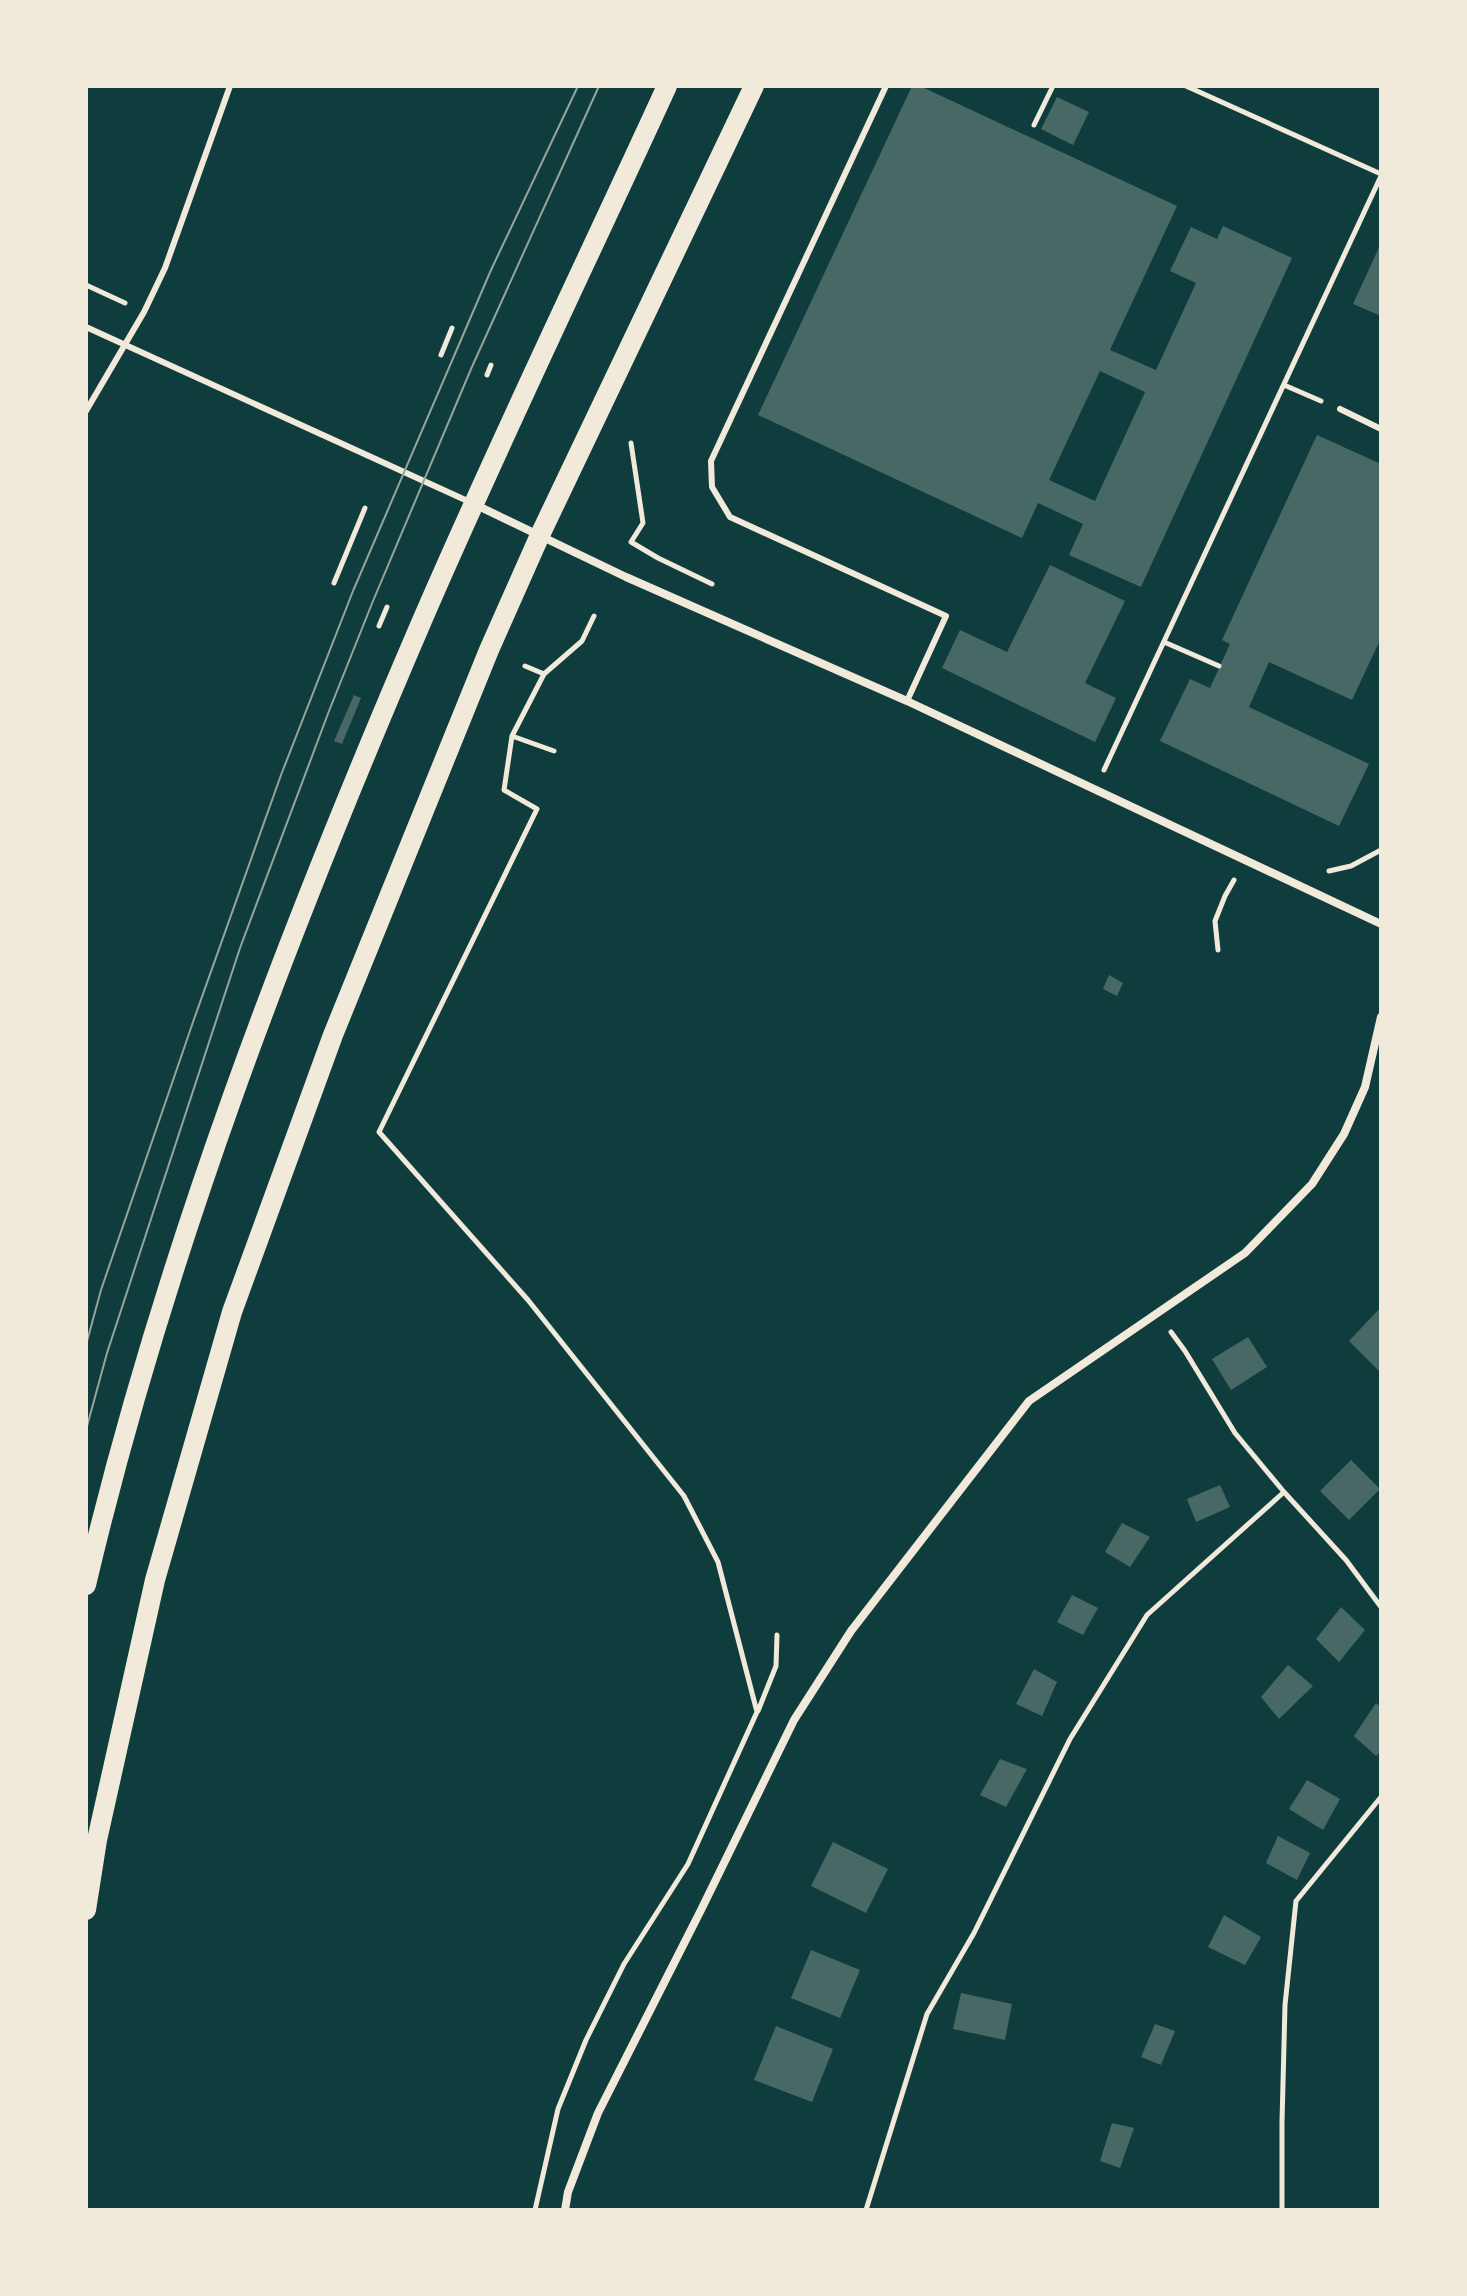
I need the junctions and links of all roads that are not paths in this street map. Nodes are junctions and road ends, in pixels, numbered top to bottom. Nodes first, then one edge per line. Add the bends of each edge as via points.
1 (230, 86) edge
2 (667, 86) edge
3 (754, 86) edge
4 (886, 86) edge
5 (86, 327) edge
6 (126, 345) junction
7 (1340, 409) road end
8 (86, 411) edge
9 (1381, 429) edge
10 (475, 504) junction
11 (540, 535) junction
12 (907, 701) junction
13 (1381, 924) edge
14 (1381, 1017) edge
15 (86, 1585) edge
16 (86, 1910) edge
17 (565, 2210) edge

1 - 6 lane via 165,268
2 - 10 main road
3 - 11 main road
4 - 12 lane via 711,461 712,487 730,517 946,616
5 - 6 lane
6 - 8 lane
6 - 10 lane
7 - 9 lane
10 - 11 street
10 - 15 main road via 305,901 211,1156 145,1362
11 - 12 street
11 - 16 main road via 333,1035 232,1312 155,1580
12 - 13 street
14 - 17 street via 1365,1087 1344,1134 1312,1184 1245,1253 1029,1401 851,1631 794,1720 598,2113

